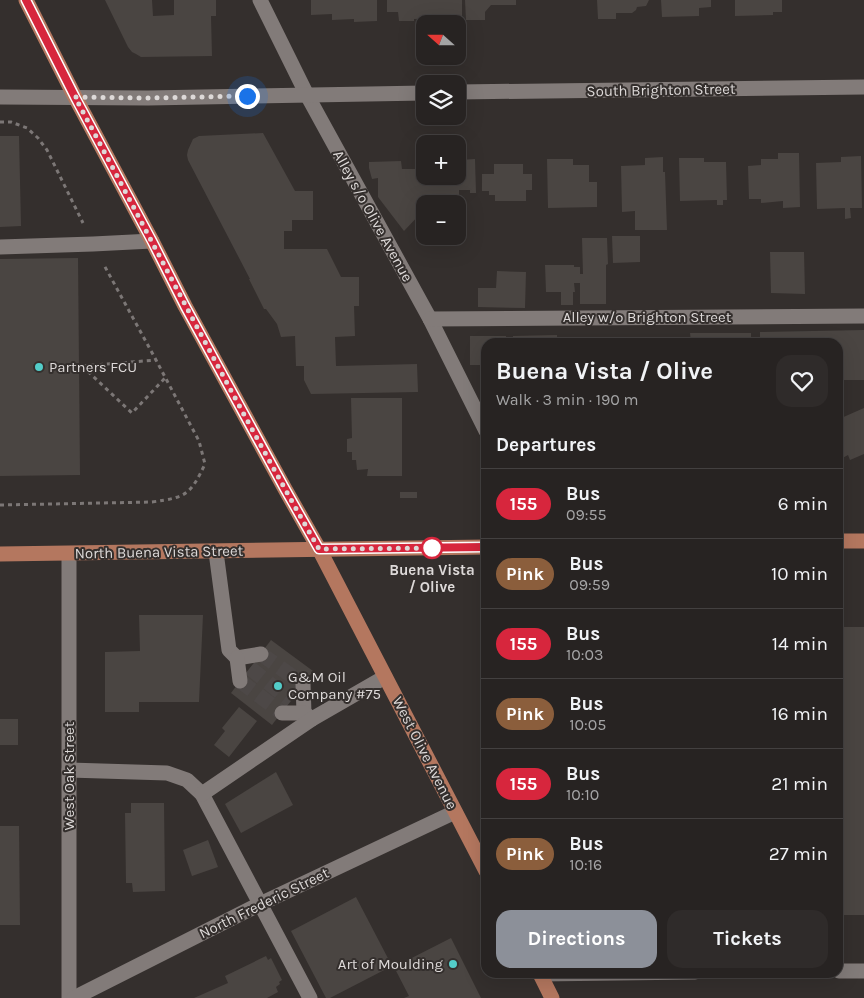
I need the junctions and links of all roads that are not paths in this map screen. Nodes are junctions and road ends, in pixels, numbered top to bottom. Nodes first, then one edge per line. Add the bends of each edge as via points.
1 (26, 0) edge
2 (260, 0) edge
3 (864, 87) edge
4 (466, 92) edge
5 (416, 93) edge
6 (307, 95) junction
7 (0, 97) edge
8 (75, 97) junction
9 (152, 241) junction
10 (0, 247) edge
11 (864, 316) edge
12 (430, 319) junction
13 (481, 421) edge
14 (843, 541) edge
15 (864, 541) edge
16 (481, 547) edge
17 (319, 549) junction
18 (216, 552) junction
19 (0, 554) edge
20 (69, 554) junction
21 (261, 654) tunnel mouth
22 (237, 658) junction
23 (250, 668) tunnel mouth
24 (385, 677) junction
25 (240, 681) tunnel mouth
26 (303, 684) dead end
27 (286, 707) tunnel mouth
28 (308, 716) junction
29 (69, 770) junction
30 (202, 794) junction
31 (455, 812) junction
32 (481, 861) edge
33 (260, 904) junction
34 (843, 971) edge
35 (864, 971) edge
36 (542, 978) edge
37 (69, 998) edge
38 (74, 998) edge
39 (310, 998) edge
40 (552, 998) edge

1 - 8 main road, West Olive Avenue
2 - 6 street, Alley s/o Olive Avenue
3 - 4 street, South Brighton Street
5 - 6 street
6 - 8 street
6 - 12 street, Alley s/o Olive Avenue
7 - 8 street
8 - 9 main road, West Olive Avenue
9 - 10 street
9 - 17 main road, West Olive Avenue
11 - 12 street, Alley w/o Brighton Street
12 - 13 street, Alley s/o Olive Avenue
14 - 15 main road
16 - 17 main road, North Buena Vista Street
17 - 18 main road, North Buena Vista Street
17 - 24 main road, West Olive Avenue
18 - 20 main road, North Buena Vista Street
18 - 22 street via 229,650
19 - 20 main road, North Buena Vista Street
20 - 29 street, West Oak Street
21 - 22 street
22 - 23 street
22 - 25 street
24 - 28 street
24 - 31 main road, West Olive Avenue
26 - 28 street
27 - 28 street
28 - 30 street
29 - 30 street via 167,773 187,780
29 - 37 street, West Oak Street
30 - 33 street
31 - 32 main road, West Olive Avenue
31 - 33 street, North Frederic Street
33 - 38 street, North Frederic Street
33 - 39 street
34 - 35 street
36 - 40 main road

